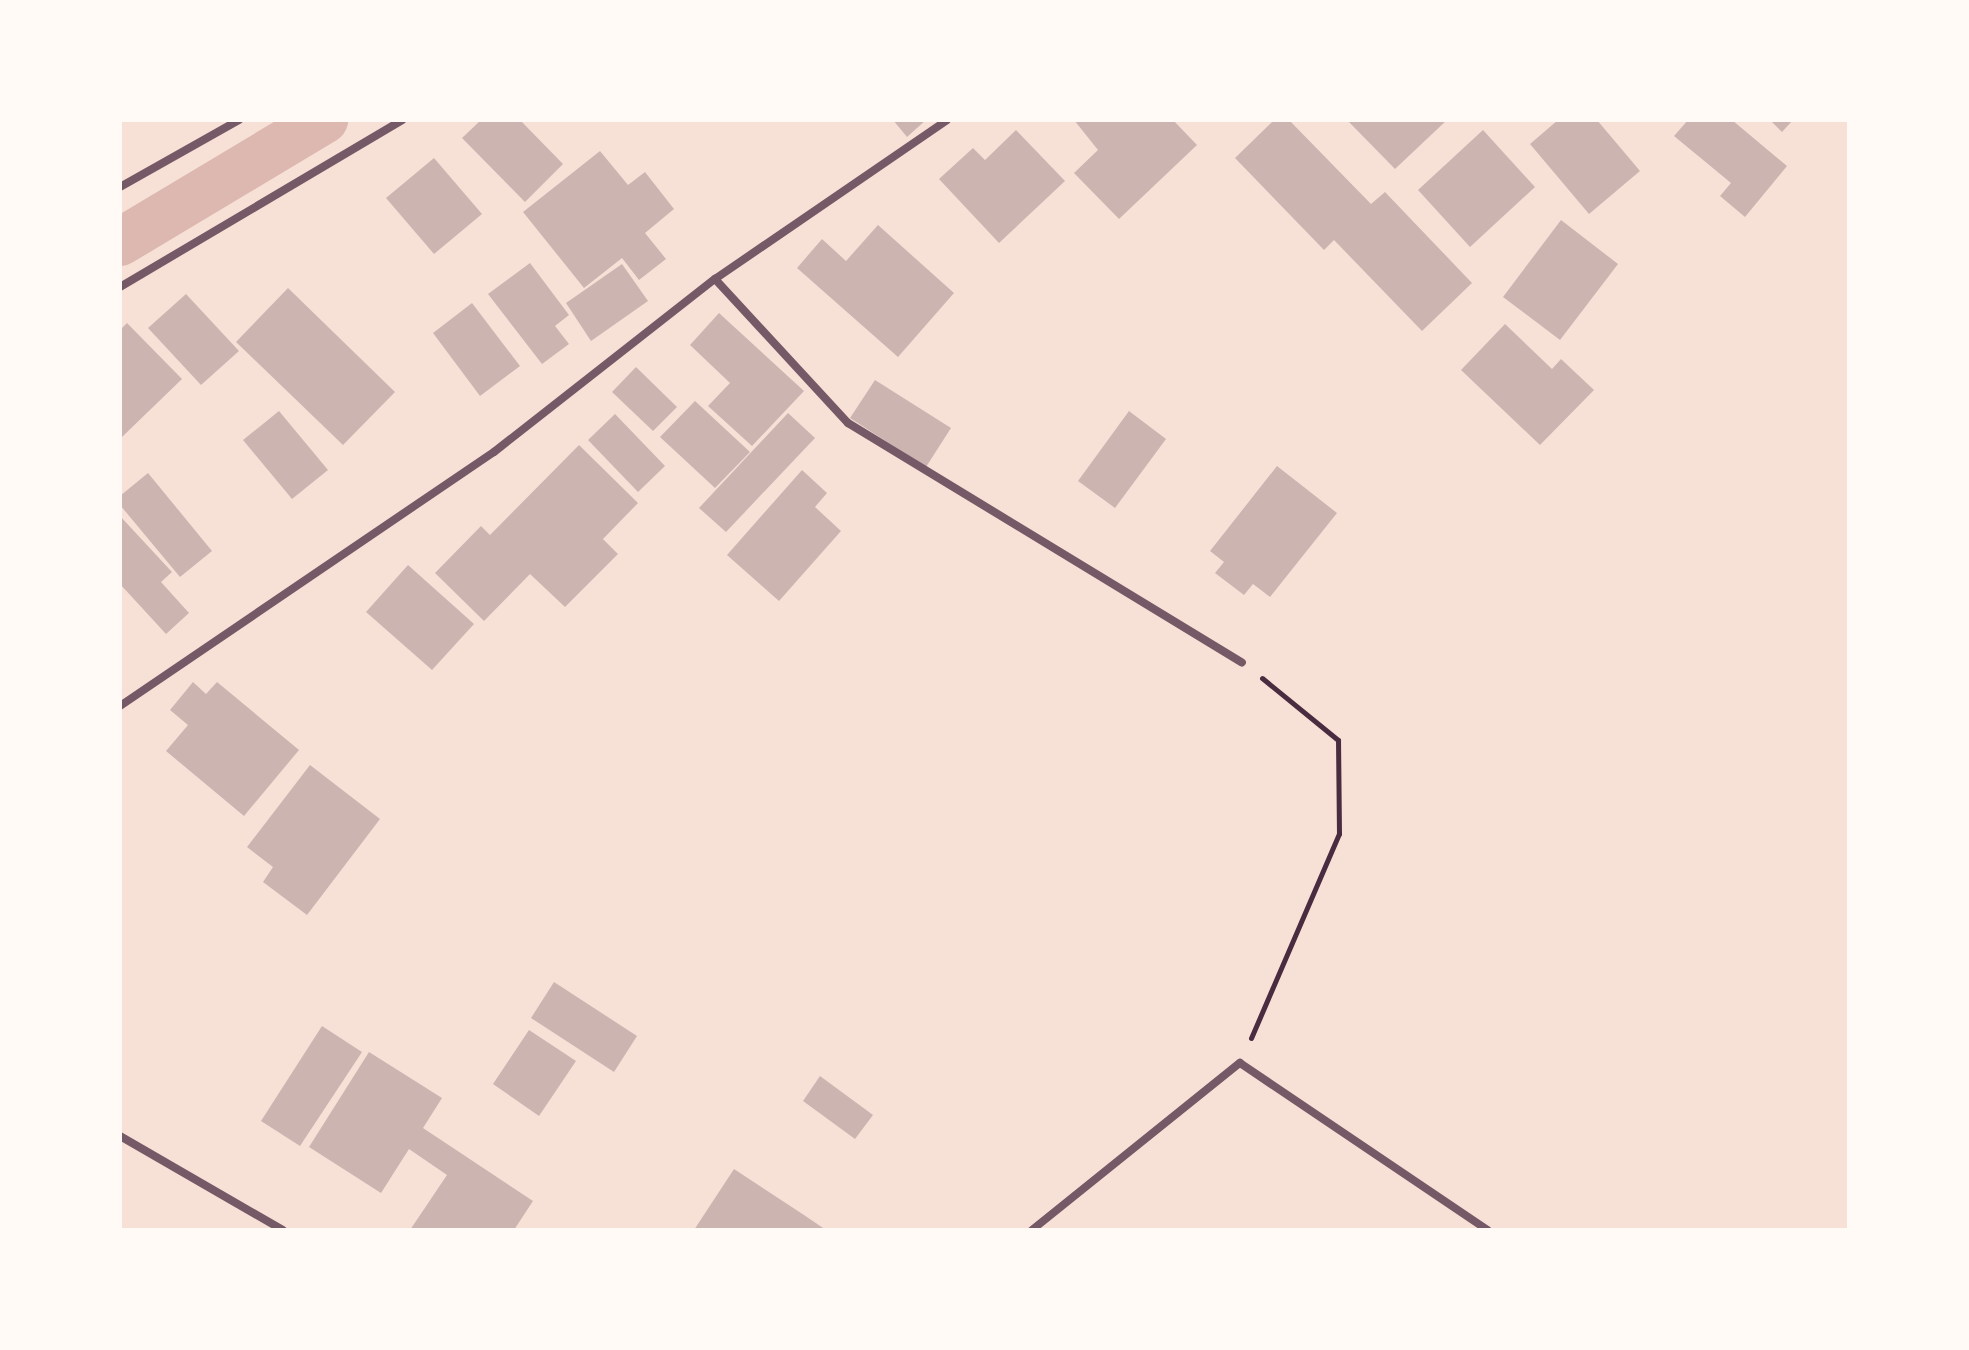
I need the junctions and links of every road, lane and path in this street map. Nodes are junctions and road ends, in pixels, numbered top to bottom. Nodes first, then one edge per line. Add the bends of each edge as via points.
1 (239, 120) edge
2 (402, 120) edge
3 (947, 120) edge
4 (120, 187) edge
5 (715, 279) junction
6 (120, 287) edge
7 (1242, 663) joint
8 (120, 706) edge
9 (1240, 1063) junction
10 (120, 1136) edge
11 (283, 1230) edge
12 (1032, 1230) edge
13 (1488, 1230) edge

1 - 4 street
2 - 6 street
3 - 5 street
5 - 7 street via 848,423
5 - 8 street via 494,452
7 - 9 path via 1338,740 1339,834
9 - 12 street
9 - 13 street
10 - 11 street

